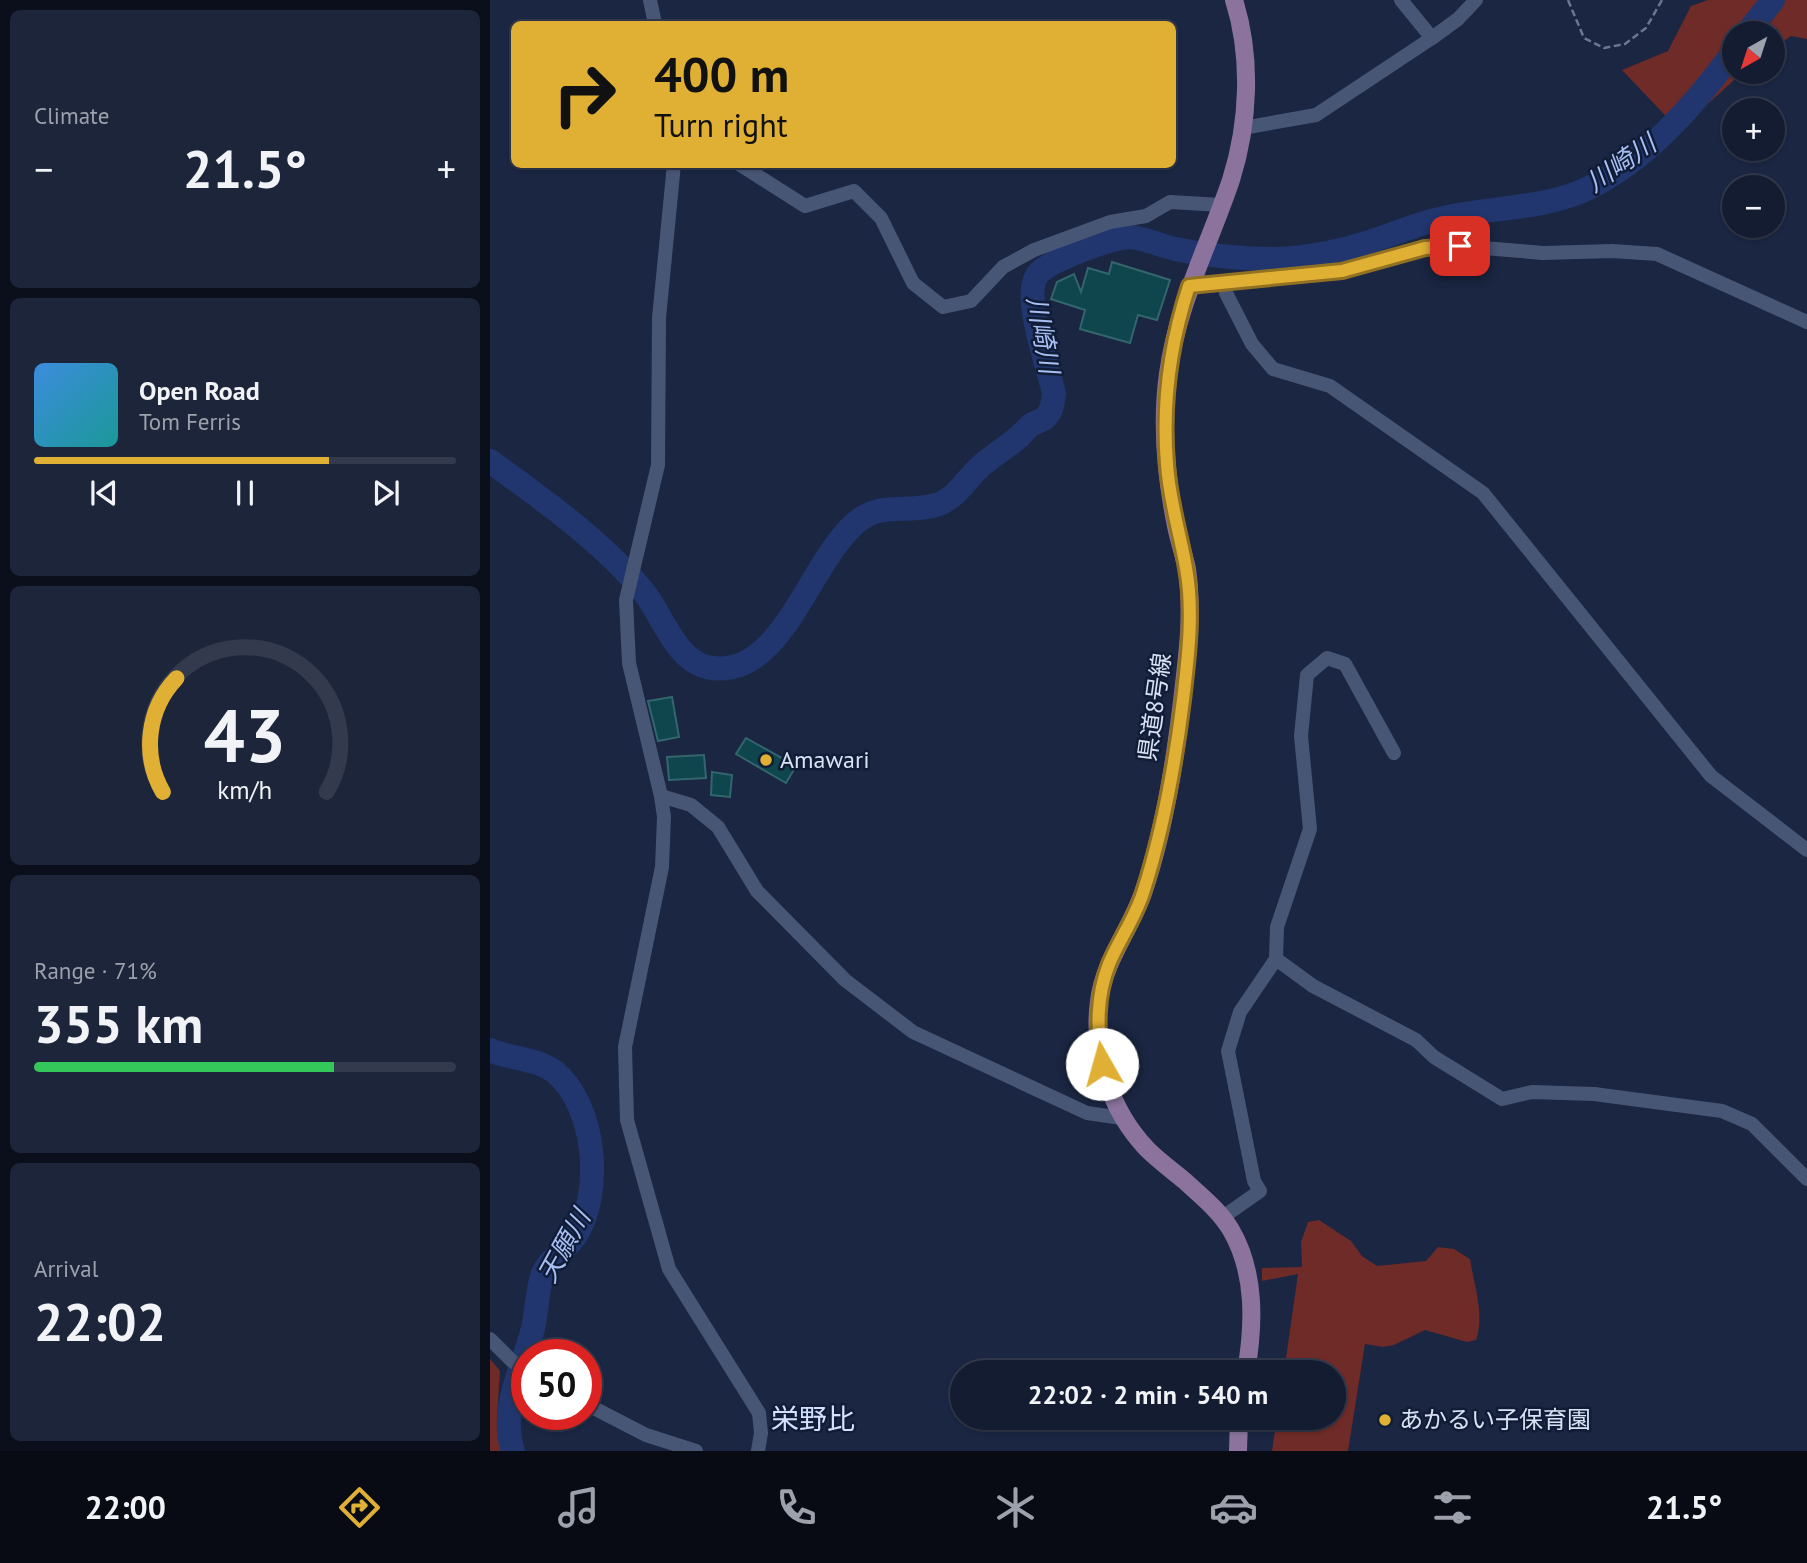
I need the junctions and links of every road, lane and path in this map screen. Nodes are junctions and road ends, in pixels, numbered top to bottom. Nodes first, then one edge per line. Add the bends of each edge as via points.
1 (650, 0) edge
2 (1234, 0) edge
3 (1401, 0) edge
4 (1476, 0) edge
5 (1568, 0) edge
6 (1662, 0) edge
7 (654, 21) edge
8 (1432, 38) junction
9 (1243, 128) junction
10 (674, 168) edge
11 (745, 168) edge
12 (1220, 208) junction
13 (1192, 278) junction
14 (1224, 282) junction
15 (1807, 322) edge
16 (1394, 753) dead end
17 (662, 796) junction
18 (1807, 850) edge
19 (1276, 960) junction
20 (1122, 1118) junction
21 (1807, 1179) edge
22 (1223, 1217) junction
23 (490, 1339) edge
24 (511, 1360) edge
25 (1247, 1360) edge
26 (602, 1412) edge
27 (1239, 1430) edge
28 (696, 1451) edge
29 (758, 1451) edge
30 (1238, 1451) edge

1 - 7 street
2 - 9 main road, 県道8号線 via 1245,59
3 - 8 street
4 - 8 street
5 - 6 path via 1584,38 1604,48 1625,44 1646,28
8 - 9 street via 1315,114
9 - 12 main road, 県道8号線
10 - 17 street via 659,318 658,465 626,600 629,663
11 - 12 street via 805,206 854,191 881,218 913,283 943,307 971,300 1003,267 1034,250 1110,222 1146,216 1170,202
12 - 13 main road, 県道8号線
13 - 14 street
13 - 20 main road, 県道8号線 via 1177,325 1165,410 1167,465 1187,570 1189,640 1183,701 1159,839 1142,896 1109,963 1099,1003 1102,1064
14 - 15 street via 1342,271 1425,248 1637,252 1657,254
14 - 18 street via 1252,344 1273,369 1329,386 1483,493 1711,776
16 - 19 street via 1345,664 1327,658 1307,676 1301,736 1310,829 1277,928
17 - 20 street via 691,805 718,827 757,891 845,980 913,1032 1087,1113
17 - 29 street via 662,867 625,1047 627,1120 669,1269 759,1413
19 - 21 street via 1313,986 1416,1040 1502,1099 1532,1092 1594,1094 1722,1111 1752,1124
19 - 22 street via 1240,1012 1228,1051 1254,1181 1260,1191
20 - 22 main road, 県道8号線 via 1148,1149
22 - 25 main road, 県道8号線 via 1233,1231 1249,1280
23 - 24 street
26 - 28 street via 646,1435
27 - 30 main road

